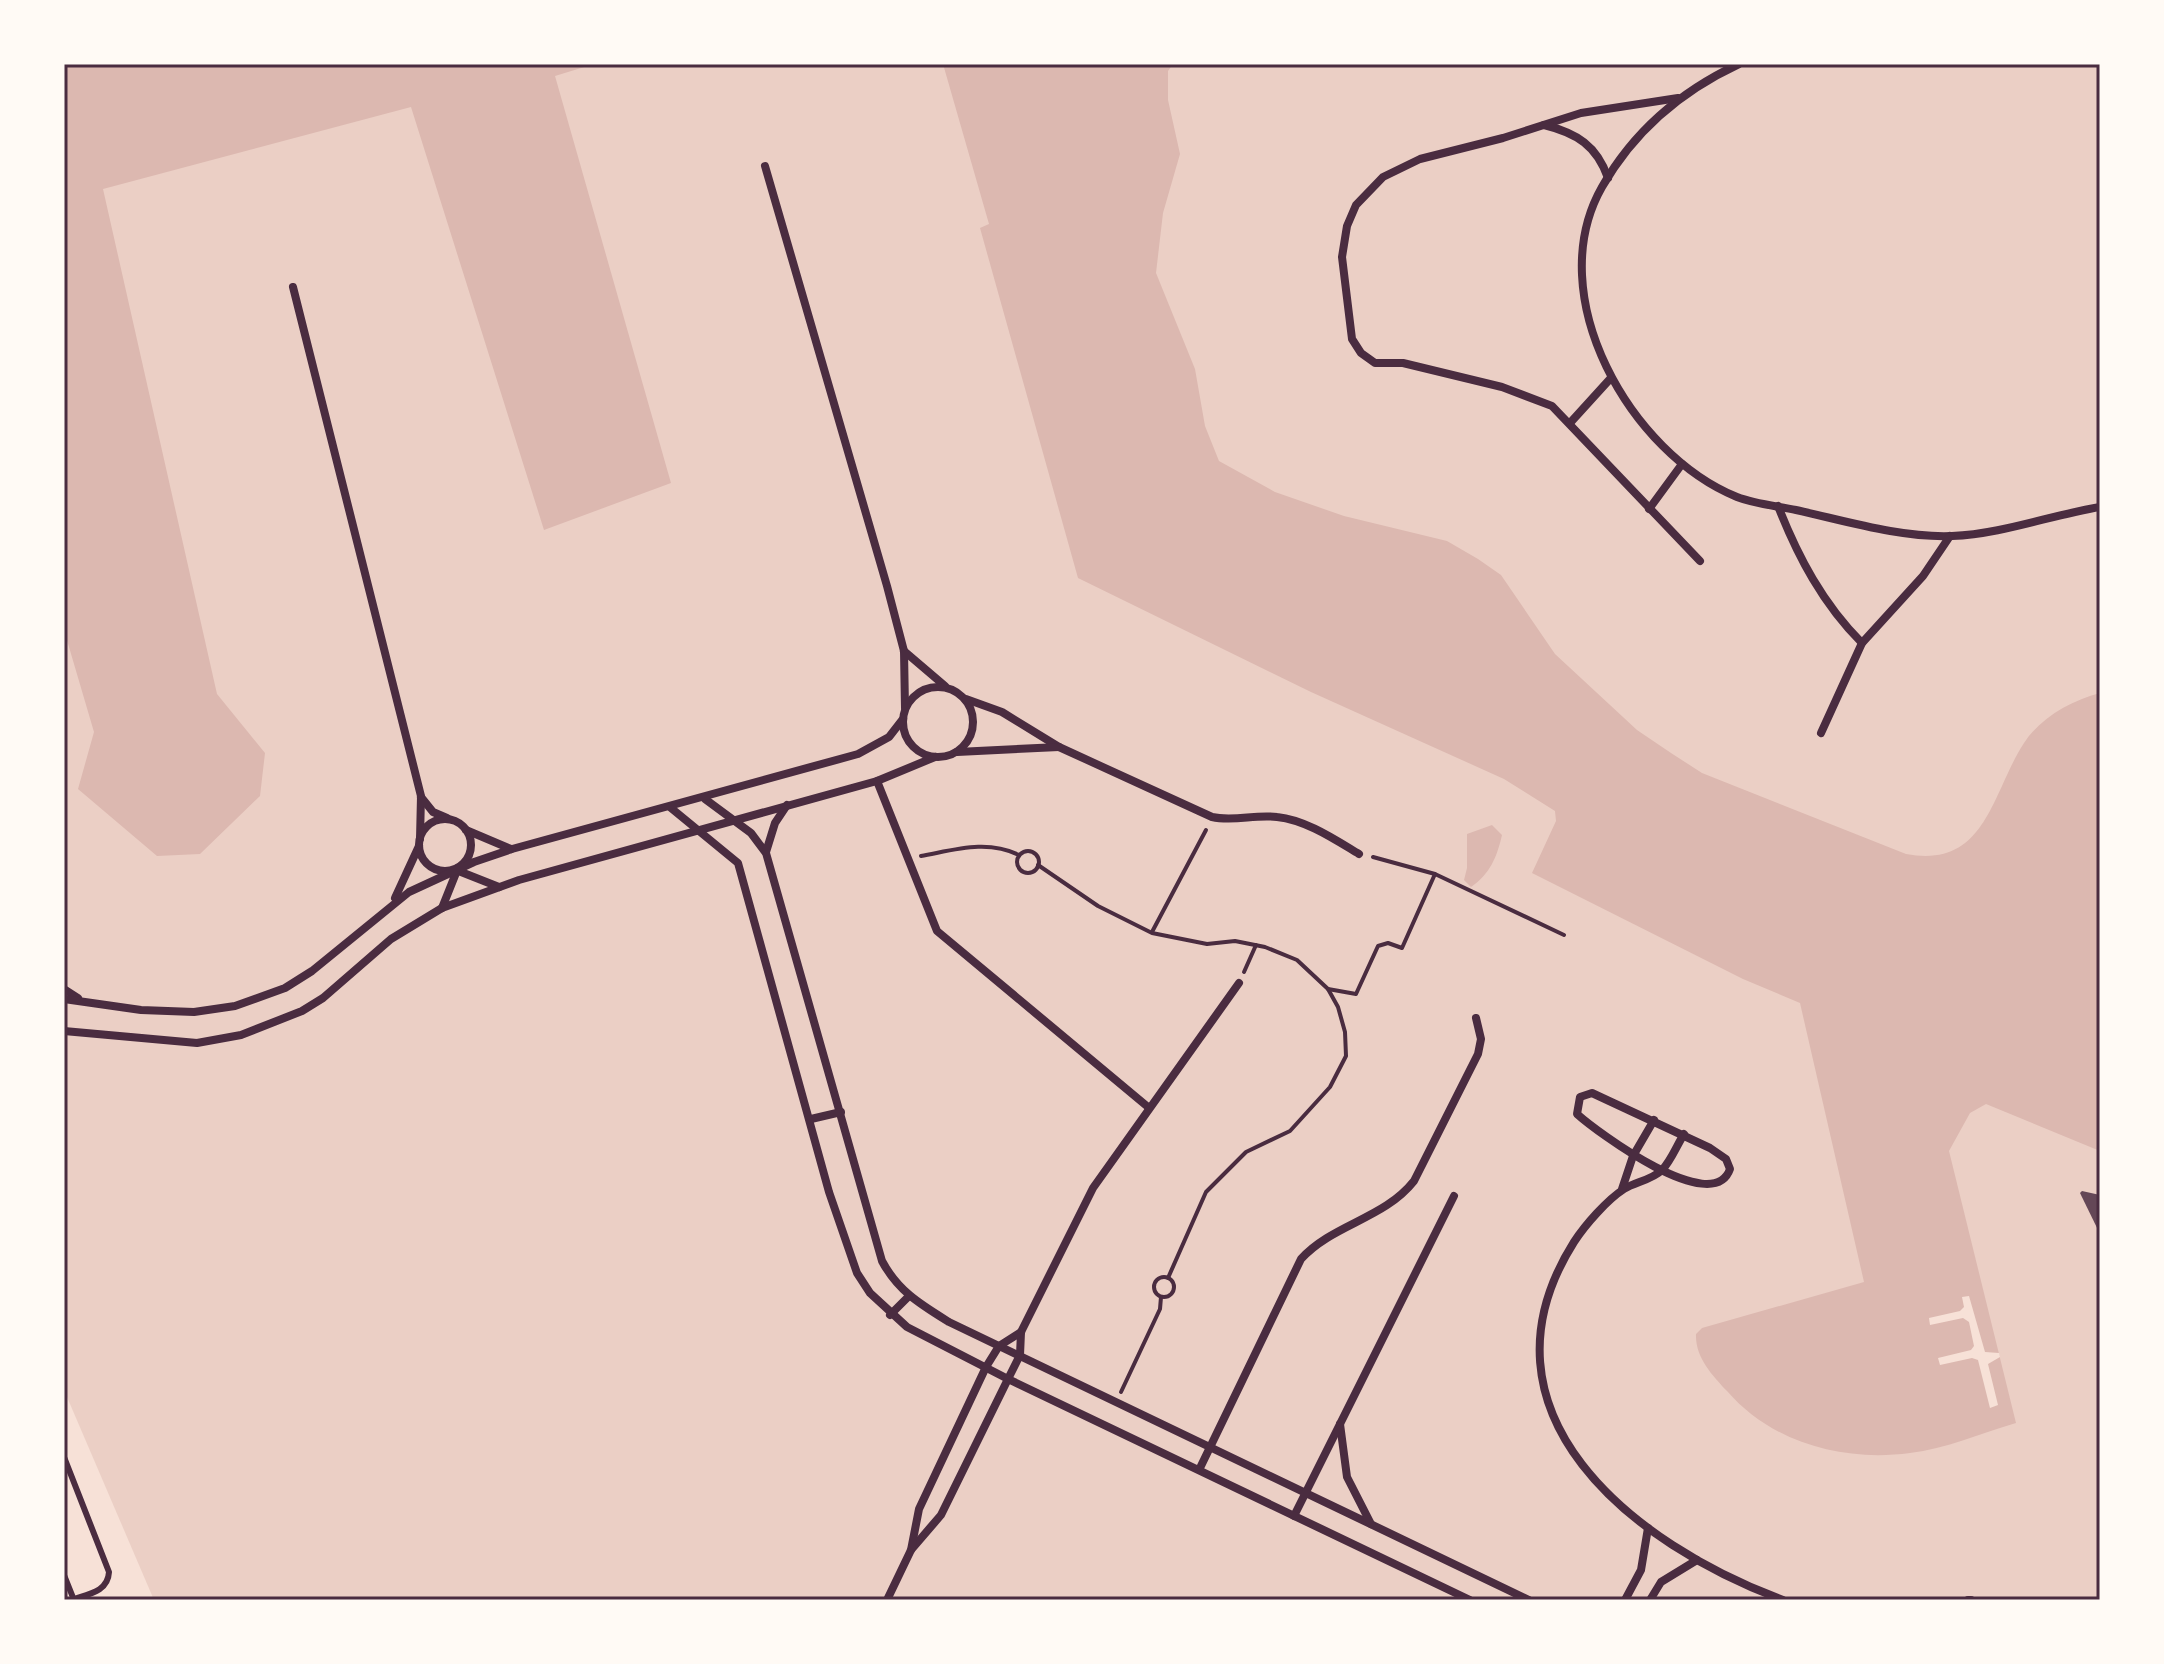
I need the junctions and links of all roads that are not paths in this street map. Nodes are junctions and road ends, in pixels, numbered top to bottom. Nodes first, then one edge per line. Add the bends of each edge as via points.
1 (1739, 64) edge
2 (1679, 97) junction
3 (1544, 125) junction
4 (765, 166) dead end
5 (1608, 178) junction
6 (293, 287) dead end
7 (1610, 379) junction
8 (1570, 423) junction
9 (1682, 464) junction
10 (1778, 506) junction
11 (2100, 507) edge
12 (1649, 509) junction
13 (1950, 536) junction
14 (1700, 561) dead end
15 (1862, 643) junction
16 (904, 651) junction
17 (945, 686) junction
18 (966, 699) junction
19 (905, 708) junction
20 (903, 719) junction
21 (1821, 733) dead end
22 (1059, 747) junction
23 (957, 752) junction
24 (935, 757) junction
25 (877, 781) junction
26 (421, 796) junction
27 (705, 799) junction
28 (787, 805) junction
29 (671, 808) junction
30 (450, 819) junction
31 (733, 821) junction
32 (466, 830) junction
33 (701, 831) junction
34 (420, 842) junction
35 (512, 849) junction
36 (766, 853) junction
37 (1359, 854) road end
38 (456, 868) junction
39 (499, 888) junction
40 (389, 906) junction
41 (442, 908) junction
42 (1239, 983) road end
43 (64, 989) edge
44 (64, 999) edge
45 (78, 999) junction
46 (1476, 1018) dead end
47 (64, 1031) edge
48 (1148, 1107) junction
49 (841, 1112) junction
50 (811, 1119) junction
51 (1654, 1120) junction
52 (1684, 1134) junction
53 (1633, 1156) junction
54 (1661, 1171) junction
55 (1622, 1189) junction
56 (1454, 1196) dead end
57 (908, 1297) junction
58 (890, 1315) junction
59 (1021, 1332) junction
60 (999, 1346) junction
61 (1020, 1355) junction
62 (986, 1367) junction
63 (1008, 1379) junction
64 (1340, 1420) junction
65 (1211, 1446) junction
66 (64, 1457) edge
67 (1200, 1468) junction
68 (1305, 1493) junction
69 (1294, 1516) junction
70 (1372, 1524) junction
71 (1648, 1528) junction
72 (911, 1550) junction
73 (1697, 1560) junction
74 (64, 1575) edge
75 (73, 1600) edge
76 (887, 1600) edge
77 (1470, 1600) edge
78 (1529, 1600) edge
79 (1625, 1600) edge
80 (1650, 1600) edge
81 (1783, 1600) edge

1 - 2 street
2 - 3 street via 1581,113
2 - 5 street via 1649,124
3 - 5 street via 1574,132 1601,156
3 - 8 street via 1420,159 1383,177 1356,205 1342,257 1352,339 1375,363 1403,363 1502,387 1552,406
4 - 16 street
5 - 7 street via 1586,231 1583,256 1594,336
6 - 26 street
7 - 8 street
7 - 9 street via 1641,425
8 - 12 street
9 - 10 street via 1739,498
9 - 12 street
10 - 13 street via 1873,527
10 - 15 street via 1795,551 1840,621
11 - 13 street
12 - 14 street
13 - 15 street via 1923,576
15 - 21 street
16 - 17 street
16 - 19 street
17 - 18 street
17 - 19 street via 921,690
18 - 22 street via 1027,724
18 - 23 street via 974,721 966,744
19 - 20 street
20 - 24 street via 907,740
20 - 27 street via 889,737 858,754
22 - 23 street
22 - 37 street via 1212,817 1276,816 1321,832
23 - 24 street
24 - 25 street
25 - 28 street
25 - 48 street via 937,931
26 - 30 street via 433,812
26 - 34 street
27 - 29 street
27 - 31 street
28 - 31 street
28 - 36 street
29 - 33 street
29 - 35 street
30 - 32 street
30 - 34 street via 431,823
31 - 33 street
31 - 36 street
32 - 35 street
32 - 38 street via 470,848
33 - 39 street
33 - 50 street via 738,863
34 - 38 street via 422,857 431,867
34 - 40 street via 403,887
35 - 38 street
36 - 49 street
38 - 39 street
38 - 40 street
38 - 41 street
39 - 41 street
40 - 45 street via 312,971 285,988 235,1006 141,1010
41 - 47 street via 391,939 323,998 241,1035 197,1043
42 - 48 street
43 - 45 street
44 - 45 street
46 - 65 street via 1478,1054 1414,1181 1402,1197 1315,1244 1301,1259
48 - 59 street via 1093,1188
49 - 50 street
49 - 57 street via 882,1261
50 - 58 street via 857,1273
51 - 52 street
51 - 53 street
51 - 53 street via 1592,1093 1580,1097 1577,1114
52 - 54 street
52 - 54 street via 1726,1159 1728,1175 1719,1182
53 - 54 street
53 - 55 street
54 - 55 street
55 - 71 street via 1577,1238 1555,1273 1543,1306 1537,1359 1568,1443 1593,1480
56 - 64 street
57 - 58 street
57 - 60 street
58 - 62 street
59 - 60 street
59 - 61 street
60 - 61 street
60 - 62 street
61 - 63 street
61 - 65 street
62 - 63 street
62 - 72 street via 919,1509
63 - 67 street
63 - 72 street via 941,1515
64 - 68 street
64 - 70 street via 1347,1477
65 - 67 street
65 - 68 street
66 - 75 lane via 109,1572 102,1589
67 - 69 street
68 - 69 street
68 - 70 street
69 - 77 street
70 - 78 street
71 - 73 street
71 - 79 street via 1641,1570
72 - 76 street
73 - 80 street via 1661,1582
73 - 81 street
74 - 75 lane

